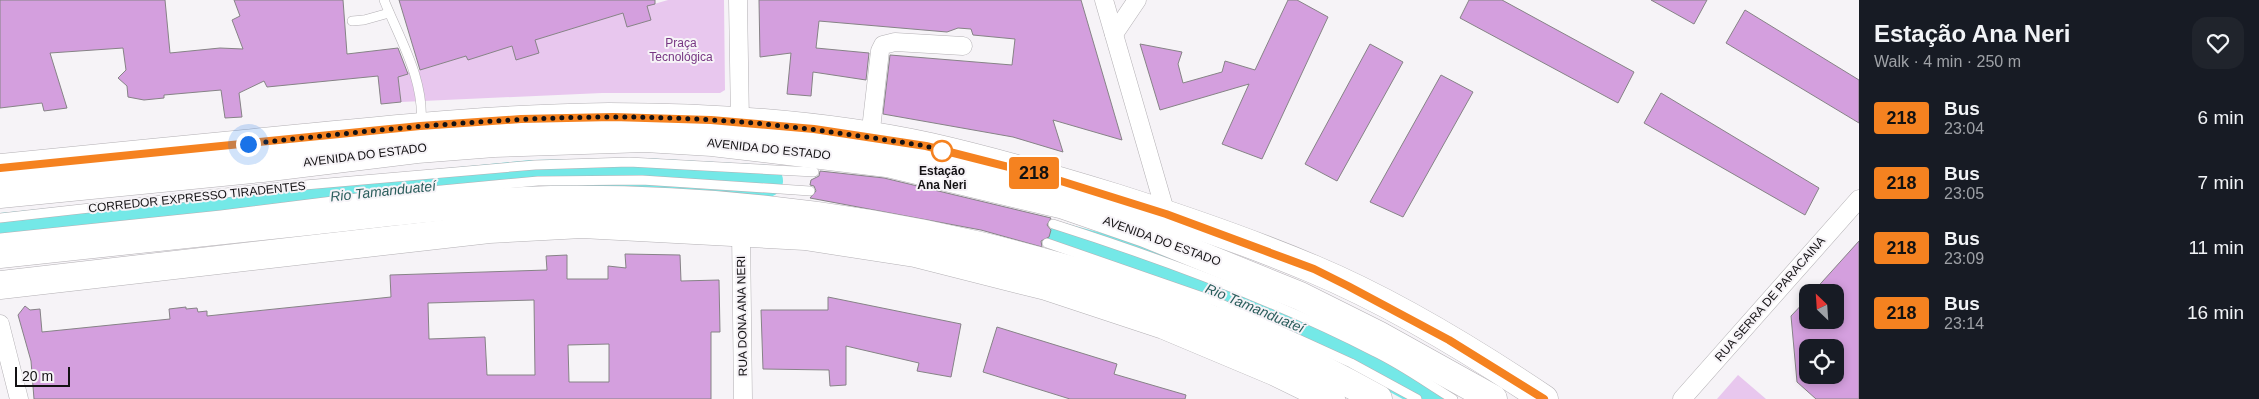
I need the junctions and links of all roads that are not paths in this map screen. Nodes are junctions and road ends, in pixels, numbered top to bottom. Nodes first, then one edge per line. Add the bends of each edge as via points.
1 (384, 0) edge
2 (738, 0) edge
3 (1104, 0) edge
4 (1137, 0) edge
5 (389, 13) junction
6 (352, 21) dead end
7 (1114, 34) junction
8 (963, 46) dead end
9 (740, 122) junction
10 (420, 126) junction
11 (870, 138) junction
12 (0, 168) edge
13 (814, 172) dead end
14 (810, 191) dead end
15 (0, 194) edge
16 (1859, 199) edge
17 (1166, 214) junction
18 (0, 218) edge
19 (1052, 224) dead end
20 (741, 232) junction
21 (0, 238) edge
22 (1047, 243) dead end
23 (0, 254) edge
24 (0, 285) edge
25 (0, 324) edge
26 (18, 399) edge
27 (743, 399) edge
28 (1331, 399) edge
29 (1378, 399) edge
30 (1417, 399) edge
31 (1453, 399) edge
32 (1493, 399) edge
33 (1544, 399) edge
34 (1682, 399) edge

1 - 5 lane
2 - 9 street
3 - 7 street
4 - 7 street
5 - 6 lane
5 - 10 lane via 418,81 422,110
7 - 17 street
8 - 11 street via 895,42 883,45
9 - 10 main road, AVENIDA DO ESTADO via 613,117
9 - 11 main road, AVENIDA DO ESTADO via 788,125
10 - 12 main road, AVENIDA DO ESTADO
11 - 17 main road, AVENIDA DO ESTADO via 926,146 1048,177
13 - 18 lane, CORREDOR EXPRESSO TIRADENTES via 629,162 535,165 270,188
14 - 21 lane, CORREDOR EXPRESSO TIRADENTES via 642,180 538,181
15 - 32 main road, AVENIDA DO ESTADO via 494,142 645,138 730,144 887,163 1064,205 1145,233 1300,296
16 - 34 street, RUA SERRA DE PARACAINA
17 - 33 main road, AVENIDA DO ESTADO via 1322,273 1449,340
19 - 31 lane via 1124,246 1267,301 1376,352
20 - 24 main road via 582,224 489,228
20 - 27 street, RUA DONA ANA NERI
20 - 28 main road via 805,236 906,252 1046,286 1164,325
22 - 30 lane via 1217,302 1351,363
23 - 29 main road via 456,205 620,200 777,211 843,219 942,238 1064,267 1235,327
25 - 26 street

